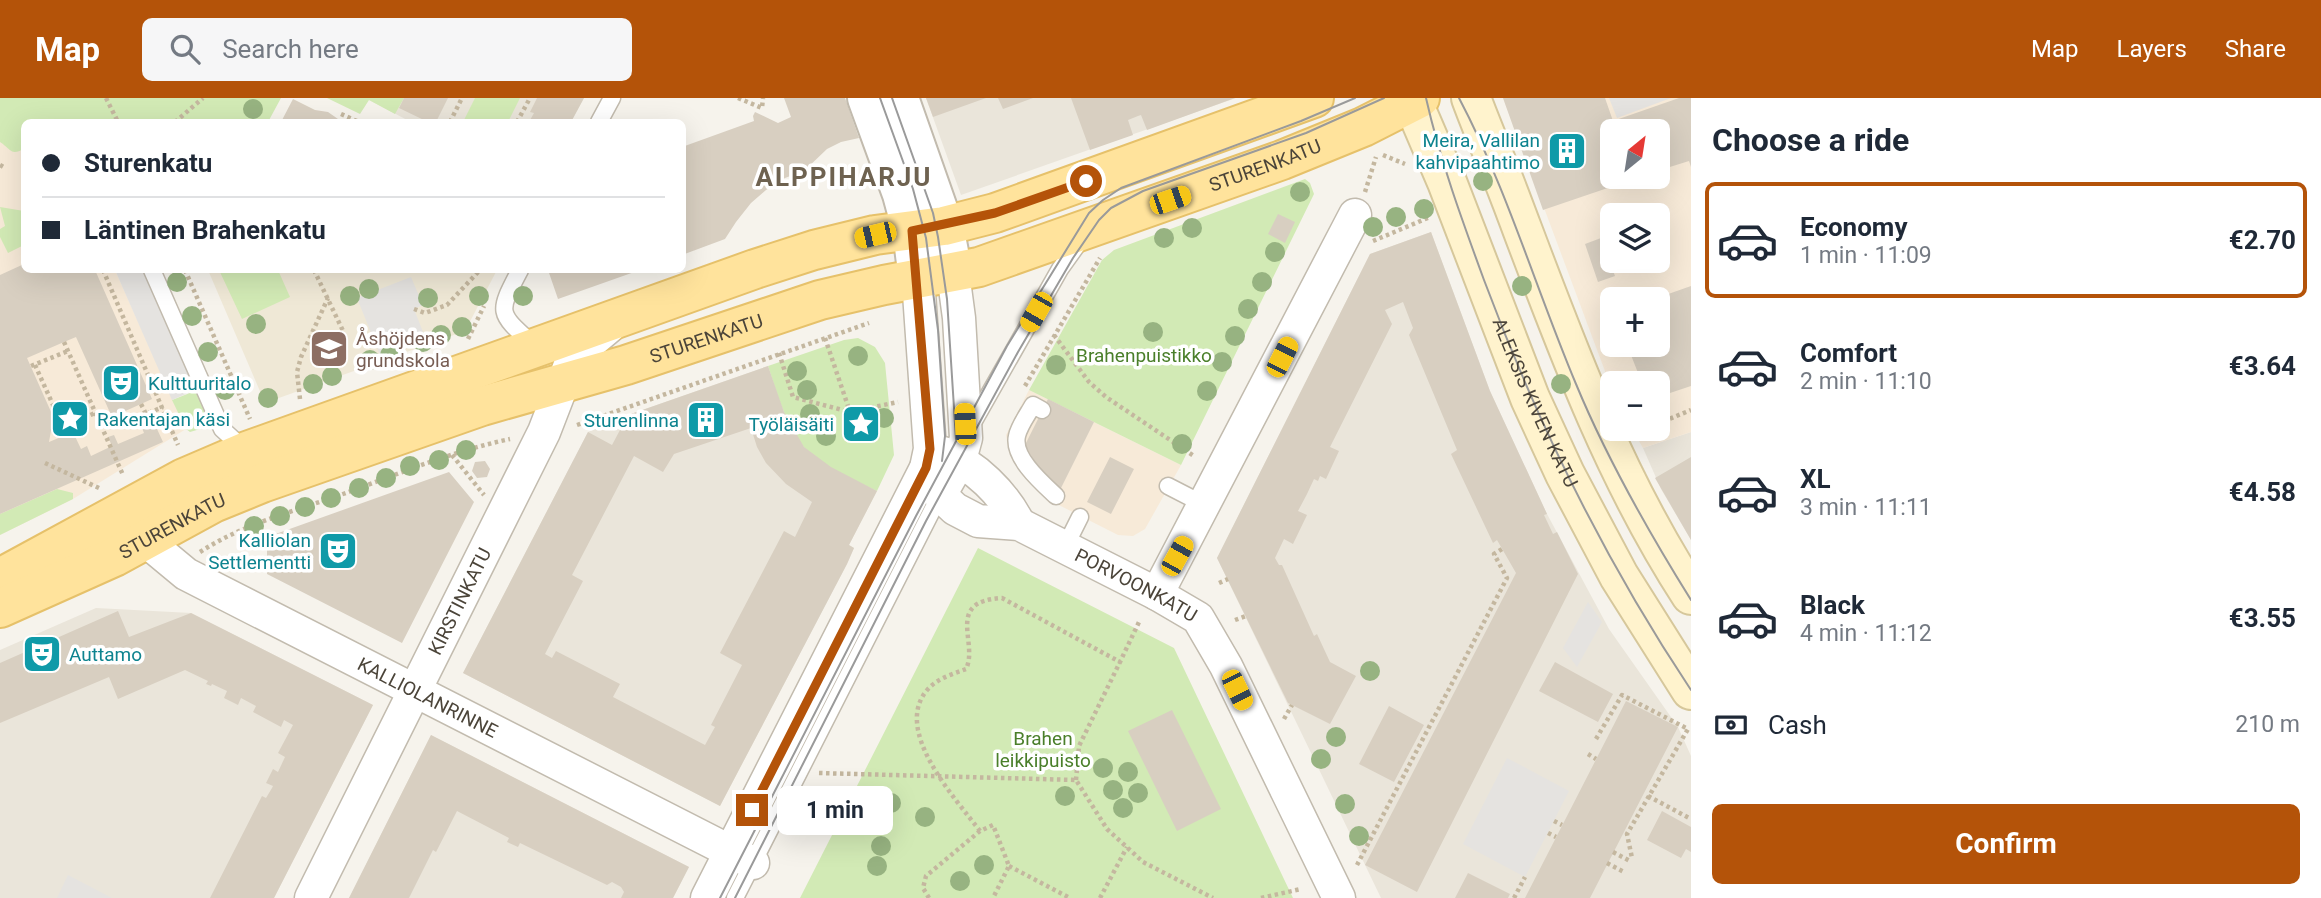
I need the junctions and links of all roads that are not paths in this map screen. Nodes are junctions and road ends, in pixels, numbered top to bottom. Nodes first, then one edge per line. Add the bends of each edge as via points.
1 (611, 98) edge
2 (867, 98) edge
3 (899, 98) edge
4 (1314, 98) edge
5 (1471, 98) edge
6 (1415, 100) edge
7 (600, 119) edge
8 (1358, 208) road end
9 (1093, 227) junction
10 (928, 229) junction
11 (153, 273) edge
12 (518, 273) edge
13 (935, 276) junction
14 (622, 316) junction
15 (537, 347) junction
16 (563, 384) junction
17 (1042, 410) dead end
18 (963, 449) junction
19 (254, 467) junction
20 (932, 471) junction
21 (1168, 486) dead end
22 (1056, 496) dead end
23 (107, 505) junction
24 (1205, 505) junction
25 (1080, 517) dead end
26 (1019, 524) junction
27 (145, 540) junction
28 (1065, 547) junction
29 (0, 578) edge
30 (1157, 594) junction
31 (1691, 595) edge
32 (0, 608) edge
33 (1691, 690) edge
34 (415, 691) junction
35 (742, 857) junction
36 (311, 898) edge
37 (707, 898) edge
38 (735, 898) edge
39 (1339, 898) edge

1 - 7 lane
2 - 10 street via 902,194
3 - 10 street
4 - 10 main road, STURENKATU via 995,213
5 - 31 main road via 1612,451
6 - 9 main road, STURENKATU via 1294,155
6 - 33 main road, ALEKSIS KIVEN KATU via 1530,398 1565,474 1619,576
8 - 24 street
9 - 13 main road, STURENKATU via 979,267
9 - 18 lane via 1060,269 986,397
10 - 13 street
10 - 14 main road, STURENKATU via 875,235 814,250
11 - 19 lane via 222,429
12 - 15 lane via 504,301 505,316
13 - 16 main road, STURENKATU via 820,300
13 - 18 street via 959,318
13 - 20 street
14 - 15 main road, STURENKATU
14 - 16 street, KIRSTINKATU via 573,357
15 - 19 main road, STURENKATU
16 - 19 main road, STURENKATU
16 - 34 street, KIRSTINKATU via 544,432
17 - 22 lane via 1032,405 1017,436 1018,449 1027,466
18 - 20 street, PORVOONKATU
18 - 26 street, PORVOONKATU
19 - 23 main road, STURENKATU via 201,470
19 - 27 main road, STURENKATU via 213,503
20 - 26 street, PORVOONKATU via 955,509 978,521
20 - 35 street
21 - 24 lane
23 - 27 street, KALLIOLANRINNE
23 - 29 main road, STURENKATU
24 - 30 street
25 - 28 lane
26 - 28 street, PORVOONKATU
27 - 32 main road, STURENKATU
27 - 34 street, KALLIOLANRINNE via 186,574
28 - 30 street, PORVOONKATU
30 - 39 street, PORVOONKATU via 1198,618 1214,643
34 - 35 street, KALLIOLANRINNE
34 - 36 street, KIRSTINKATU
35 - 37 street
35 - 38 lane

